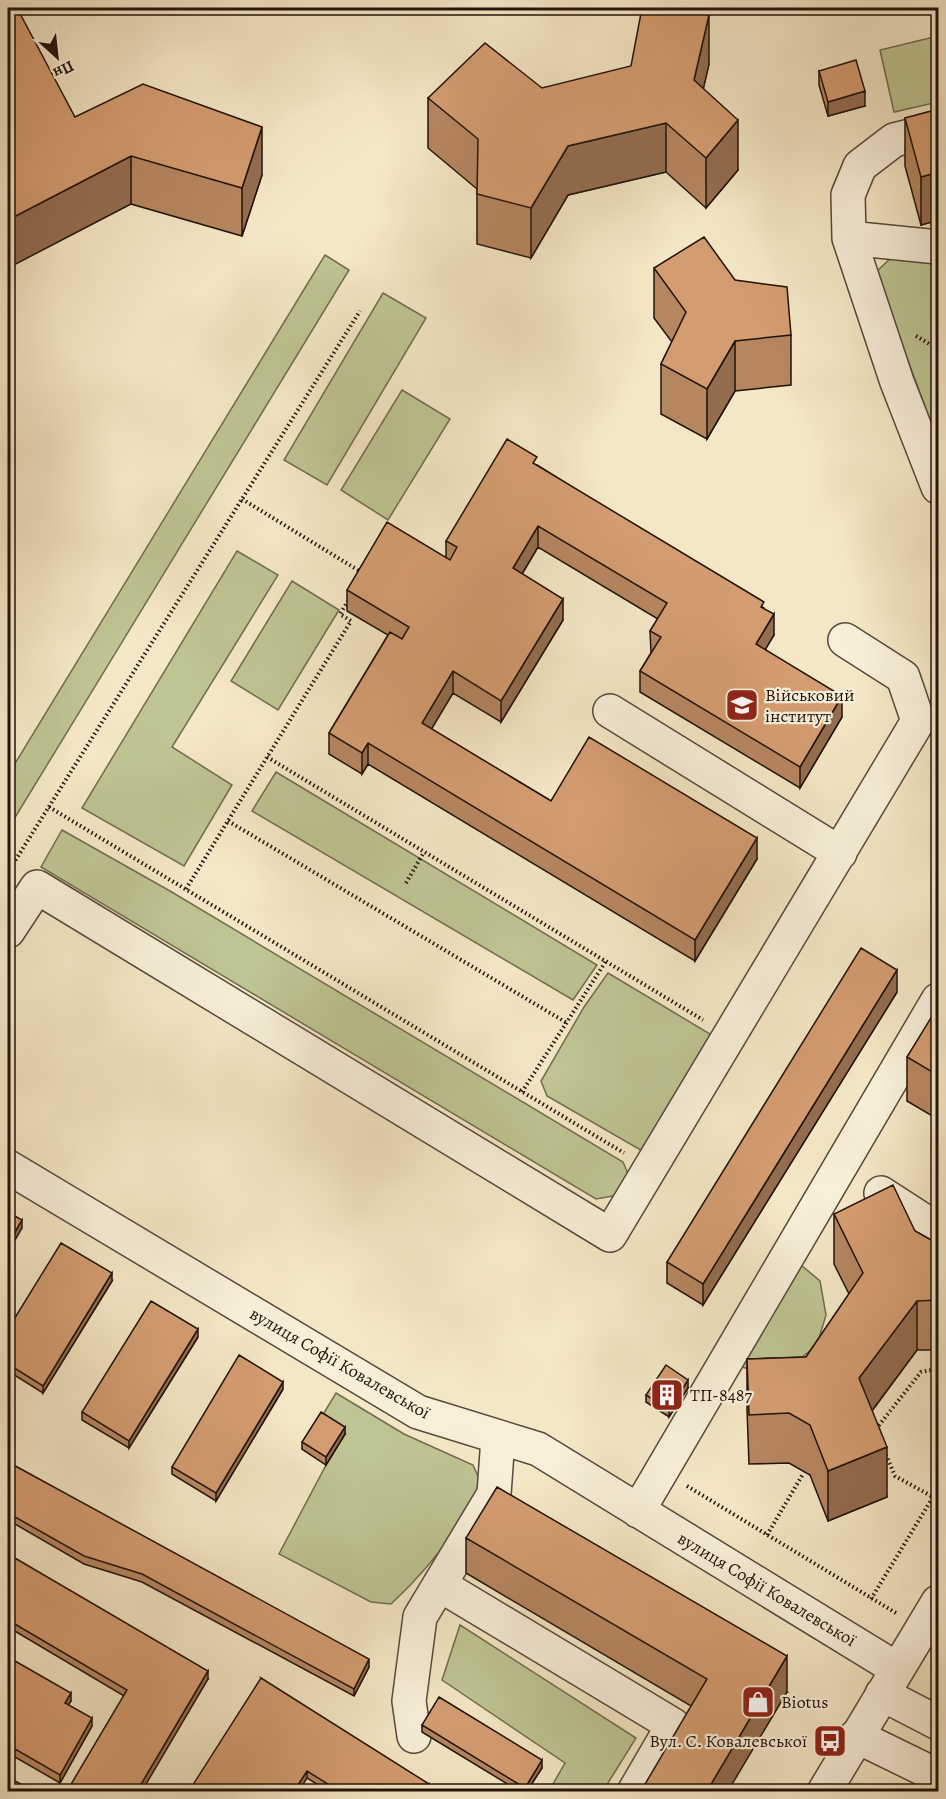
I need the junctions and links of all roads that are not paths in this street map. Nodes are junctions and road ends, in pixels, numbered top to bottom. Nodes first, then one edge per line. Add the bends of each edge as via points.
1 (939, 129) edge
2 (849, 238) junction
3 (939, 247) edge
4 (939, 487) edge
5 (845, 640) dead end
6 (610, 711) dead end
7 (840, 853) junction
8 (8, 931) edge
9 (939, 1000) edge
10 (8, 1167) edge
11 (881, 1193) edge
12 (939, 1230) edge
13 (498, 1438) junction
14 (638, 1511) junction
15 (440, 1585) junction
16 (939, 1602) edge
17 (889, 1682) junction
18 (939, 1723) edge
19 (414, 1736) dead end
20 (856, 1736) junction
21 (939, 1776) edge
22 (639, 1789) edge
23 (824, 1791) edge

1 - 2 street via 894,140 860,166 848,195
2 - 3 street
2 - 4 street via 897,382
5 - 7 street via 903,677 918,721
6 - 7 street
7 - 8 street via 610,1235 37,887
9 - 14 street
10 - 13 street, вулиця Софії Ковалевської via 418,1413
11 - 12 street
13 - 14 street, вулиця Софії Ковалевської via 538,1449
13 - 15 street via 494,1494
14 - 17 street, вулиця Софії Ковалевської
15 - 19 street via 420,1617 409,1701
15 - 22 street via 673,1725
16 - 17 street
17 - 18 street, вулиця Софії Ковалевської
17 - 20 street
20 - 21 street
20 - 23 street

